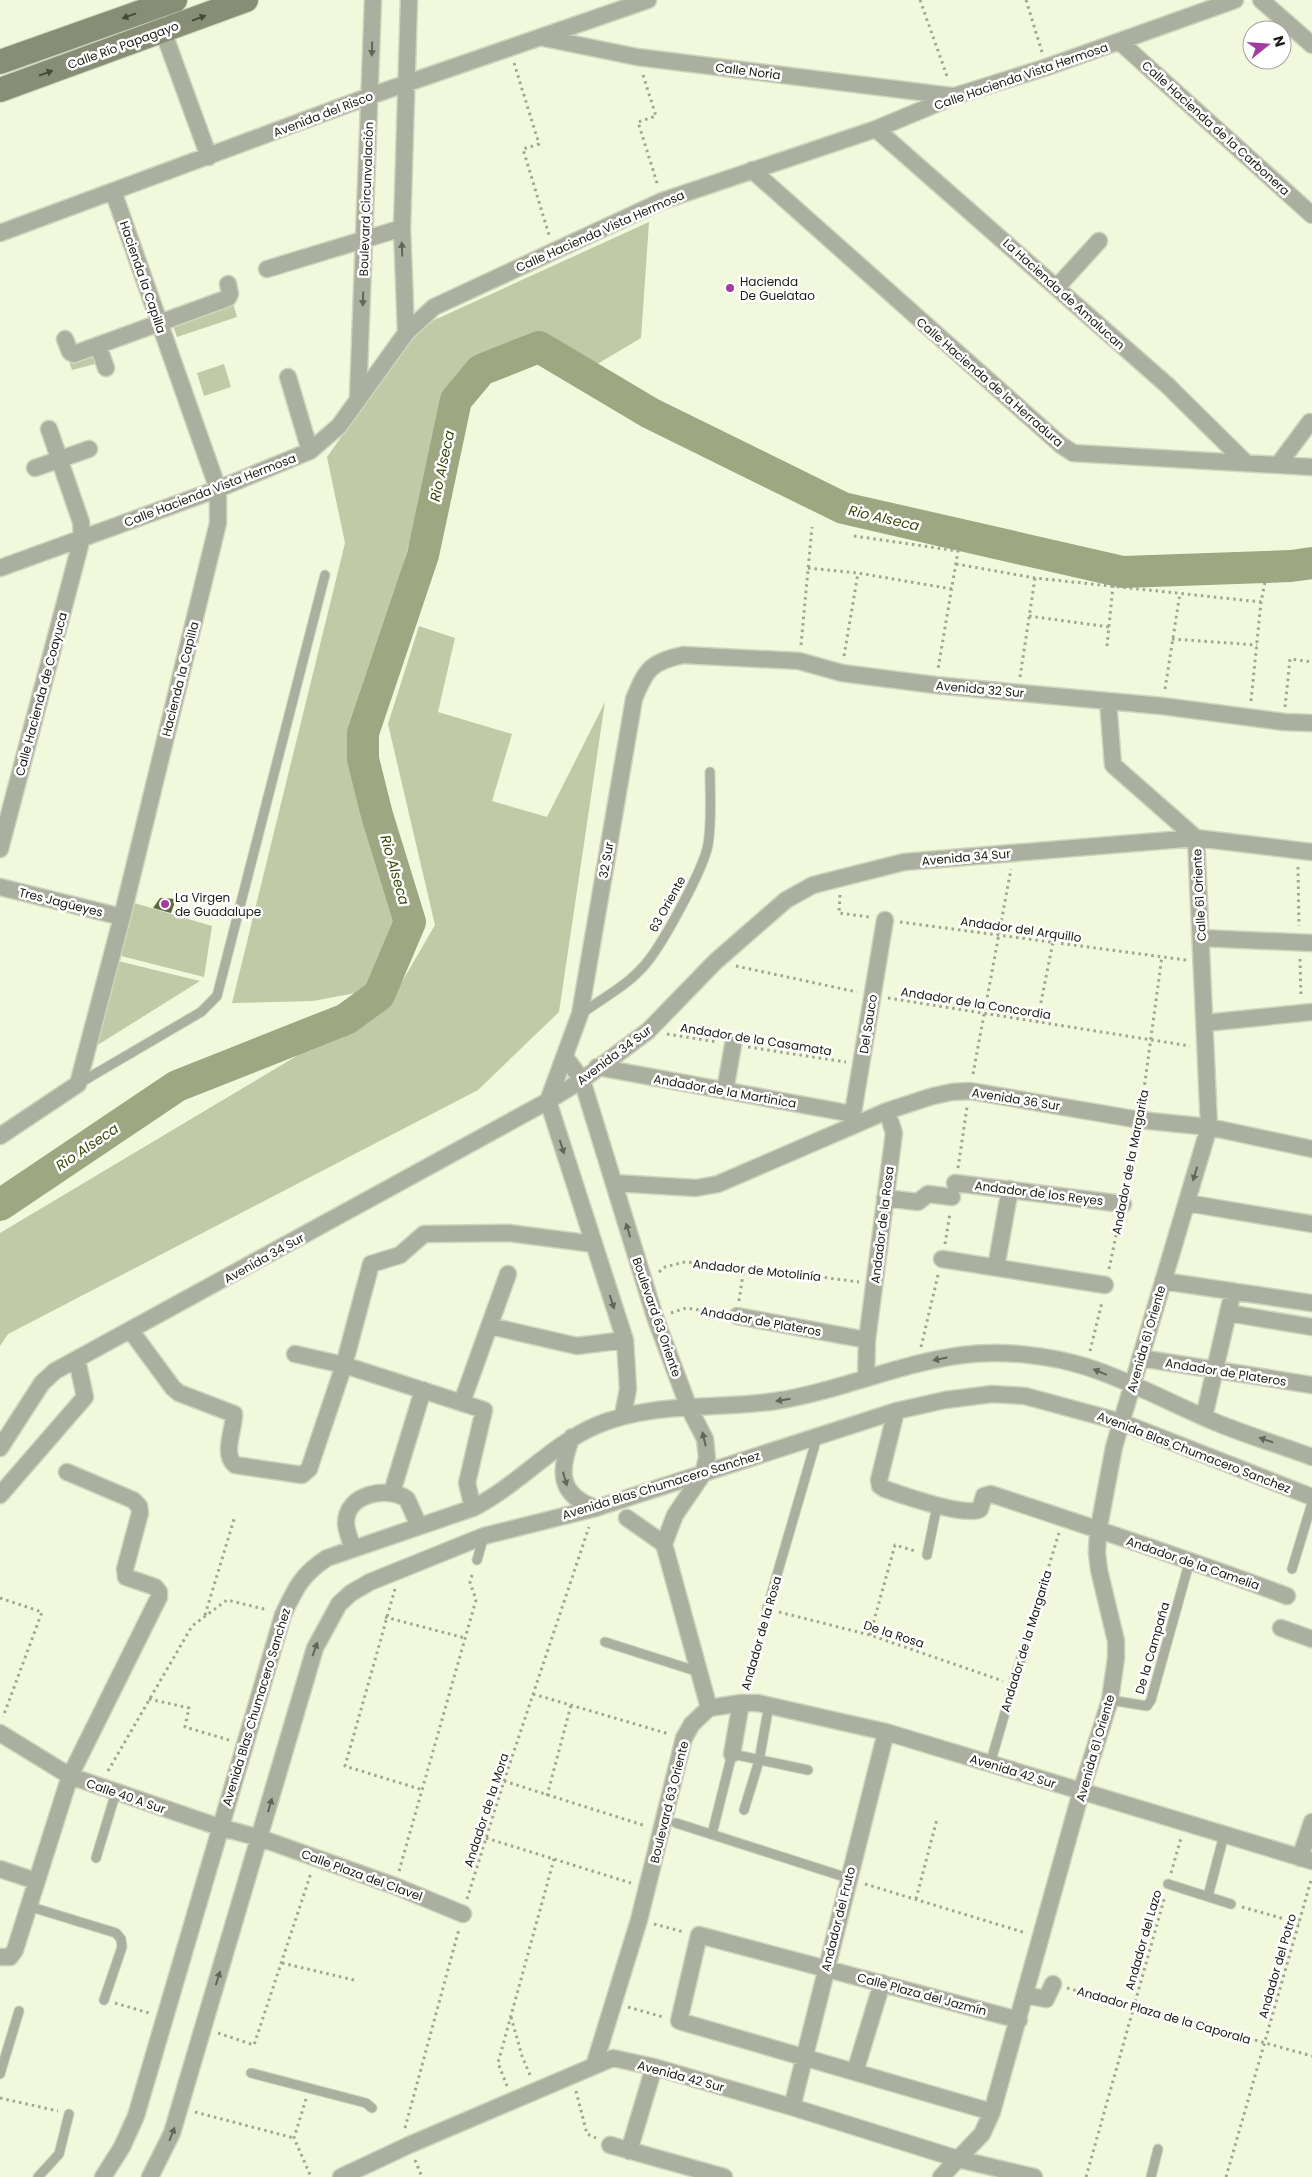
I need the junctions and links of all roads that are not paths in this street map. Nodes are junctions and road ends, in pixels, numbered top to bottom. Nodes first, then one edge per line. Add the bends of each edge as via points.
1 (175, 0) edge
2 (246, 0) edge
3 (373, 0) edge
4 (409, 0) edge
5 (648, 0) edge
6 (1235, 0) edge
7 (1261, 0) edge
8 (164, 31) junction
9 (542, 37) junction
10 (1120, 42) junction
11 (1312, 45) edge
12 (0, 62) edge
13 (406, 84) junction
14 (0, 90) edge
15 (370, 96) junction
16 (955, 96) junction
17 (876, 129) junction
18 (209, 158) junction
19 (752, 170) junction
20 (113, 191) junction
21 (1312, 215) edge
22 (402, 228) junction
23 (0, 233) edge
24 (365, 237) junction
25 (1099, 241) dead end
26 (268, 269) dead end
27 (1057, 287) junction
28 (229, 290) dead end
29 (158, 323) junction
30 (406, 332) junction
31 (65, 339) dead end
32 (98, 345) junction
33 (106, 368) dead end
34 (288, 377) dead end
35 (358, 397) junction
36 (1310, 422) dead end
37 (49, 429) dead end
38 (89, 449) dead end
39 (310, 451) junction
40 (59, 460) junction
41 (1246, 463) junction
42 (1278, 465) junction
43 (1312, 467) edge
44 (36, 468) dead end
45 (218, 489) junction
46 (82, 538) junction
47 (0, 568) edge
48 (325, 575) dead end
49 (651, 666) joint
50 (1108, 701) junction
51 (1312, 723) edge
52 (710, 772) dead end
53 (1196, 838) junction
54 (0, 849) edge
55 (1305, 851) edge
56 (0, 887) edge
57 (122, 918) junction
58 (885, 920) road end
59 (1201, 938) junction
60 (1304, 938) edge
61 (1307, 1013) edge
62 (580, 1014) junction
63 (1204, 1023) junction
64 (733, 1045) road end
65 (565, 1057) junction
66 (597, 1067) junction
67 (582, 1080) junction
68 (78, 1084) junction
69 (725, 1091) junction
70 (548, 1101) junction
71 (888, 1111) junction
72 (852, 1121) junction
73 (1209, 1127) junction
74 (0, 1136) edge
75 (1312, 1148) edge
76 (614, 1183) junction
77 (1010, 1189) junction
78 (885, 1198) junction
79 (1187, 1202) junction
80 (1122, 1204) road end
81 (1312, 1224) edge
82 (594, 1244) junction
83 (942, 1259) dead end
84 (996, 1268) junction
85 (508, 1274) dead end
86 (1163, 1281) junction
87 (1105, 1285) road end
88 (1233, 1291) junction
89 (1312, 1303) edge
90 (1228, 1313) junction
91 (737, 1316) road end
92 (490, 1326) junction
93 (1312, 1327) edge
94 (131, 1331) junction
95 (625, 1340) junction
96 (867, 1340) junction
97 (295, 1354) dead end
98 (1140, 1358) junction
99 (77, 1360) junction
100 (344, 1364) junction
101 (1214, 1370) junction
102 (866, 1377) junction
103 (1312, 1385) edge
104 (1132, 1386) junction
105 (423, 1390) junction
106 (462, 1402) junction
107 (689, 1408) junction
108 (896, 1411) junction
109 (623, 1415) junction
110 (1204, 1417) junction
111 (1121, 1422) junction
112 (818, 1434) junction
113 (572, 1437) junction
114 (0, 1448) edge
115 (1312, 1456) edge
116 (66, 1472) dead end
117 (704, 1474) junction
118 (392, 1492) junction
119 (0, 1495) edge
120 (1312, 1497) edge
121 (1312, 1503) edge
122 (937, 1506) junction
123 (473, 1508) junction
124 (596, 1508) junction
125 (627, 1518) dead end
126 (419, 1526) junction
127 (1098, 1532) junction
128 (484, 1536) junction
129 (664, 1544) junction
130 (353, 1549) junction
131 (927, 1555) road end
132 (477, 1560) road end
133 (1190, 1560) junction
134 (1292, 1568) dead end
135 (1287, 1596) dead end
136 (767, 1609) road end
137 (1281, 1628) dead end
138 (1312, 1639) edge
139 (605, 1642) dead end
140 (1021, 1658) road end
141 (700, 1672) junction
142 (1110, 1700) junction
143 (741, 1703) junction
144 (769, 1705) junction
145 (709, 1708) junction
146 (886, 1732) junction
147 (0, 1733) edge
148 (732, 1754) junction
149 (759, 1761) junction
150 (990, 1764) junction
151 (808, 1770) dead end
152 (70, 1776) junction
153 (116, 1792) junction
154 (1081, 1792) junction
155 (744, 1810) dead end
156 (1312, 1822) edge
157 (676, 1823) dead end
158 (219, 1827) junction
159 (712, 1834) junction
160 (1224, 1835) junction
161 (260, 1838) junction
162 (96, 1858) dead end
163 (1306, 1860) edge
164 (0, 1869) edge
165 (848, 1878) junction
166 (36, 1882) junction
167 (1168, 1884) road end
168 (1208, 1896) junction
169 (1232, 1904) road end
170 (28, 1906) junction
171 (463, 1914) road end
172 (0, 1957) edge
173 (825, 1968) junction
174 (882, 1984) junction
175 (1053, 1984) road end
176 (1025, 1995) junction
177 (104, 2000) road end
178 (19, 2011) dead end
179 (1019, 2020) junction
180 (0, 2037) edge
181 (10, 2040) junction
182 (803, 2057) junction
183 (594, 2066) junction
184 (654, 2067) junction
185 (855, 2072) junction
186 (251, 2073) dead end
187 (0, 2074) edge
188 (792, 2106) junction
189 (372, 2108) dead end
190 (992, 2112) junction
191 (69, 2114) road end
192 (610, 2145) dead end
193 (1158, 2149) dead end
194 (629, 2151) junction
195 (958, 2159) junction
196 (38, 2177) edge
197 (103, 2177) edge
198 (150, 2177) edge
199 (341, 2177) edge
200 (724, 2177) edge
201 (941, 2177) edge
202 (1034, 2177) edge
203 (1152, 2177) edge

1 -> 12 main road, Calle Río Papagayo
8 -> 2 main road, Calle Río Papagayo
3 -> 15 street, Boulevard Circunvalación
4 - 13 street
5 - 9 street, Avenida del Risco
6 - 10 street, Calle Hacienda Vista Hermosa
7 - 11 street
14 -> 8 main road, Calle Río Papagayo
8 - 18 street
9 - 13 street, Avenida del Risco
9 - 16 street, Calle Noria via 637,57
10 - 16 street, Calle Hacienda Vista Hermosa
10 - 21 street, Calle Hacienda de la Carbonera
13 - 15 street, Avenida del Risco
13 - 22 street
15 - 18 street, Avenida del Risco
15 - 24 street, Boulevard Circunvalación
16 - 17 street, Calle Hacienda Vista Hermosa
17 - 19 street, Calle Hacienda Vista Hermosa
17 - 27 street, La Hacienda de Amalucan
18 - 20 street, Avenida del Risco
19 - 30 street, Calle Hacienda Vista Hermosa via 662,201 554,251 434,308
19 - 41 street, Calle Hacienda de la Herradura via 1073,453
20 - 23 street, Avenida del Risco
20 - 29 street, Hacienda la Capilla
22 - 24 street
30 -> 22 street
24 - 26 street
24 -> 35 street, Boulevard Circunvalación
25 - 27 street
27 - 41 street, La Hacienda de Amalucan via 1167,386
28 - 29 street
29 - 32 street
29 - 45 street, Hacienda la Capilla
30 - 35 street, Calle Hacienda Vista Hermosa
31 - 32 street via 72,354
32 - 33 street
34 - 39 street
35 - 39 street, Calle Hacienda Vista Hermosa via 338,426
36 - 42 street
37 - 40 street
38 - 40 street
39 - 45 street, Calle Hacienda Vista Hermosa
40 - 44 street
40 - 46 street via 81,522
41 - 42 street, Calle Hacienda de la Herradura
42 - 43 street, Calle Hacienda de la Herradura
45 - 46 street, Calle Hacienda Vista Hermosa
45 - 57 street, Hacienda la Capilla via 218,523
46 - 47 street, Calle Hacienda Vista Hermosa
46 - 54 street, Calle Hacienda de Coayuca
48 - 68 lane via 217,996 201,1012
49 - 50 street, Avenida 32 Sur via 683,655 799,661 842,673
49 - 62 street, 32 Sur via 634,698
50 - 51 street, Avenida 32 Sur
50 - 53 street, Calle 61 Oriente via 1113,764
52 - 62 lane, 63 Oriente via 710,832 699,871 653,955 629,980
53 - 55 street, Avenida 34 Sur
53 - 59 street, Calle 61 Oriente
53 - 66 street, Avenida 34 Sur via 904,862 813,885 786,900 715,962 648,1032
56 - 57 street, Tres Jagüeyes
57 - 68 street, Hacienda la Capilla
58 - 72 street, Del Sauco
59 - 60 street
59 - 63 street, Calle 61 Oriente
61 - 63 street
62 - 65 street, 32 Sur
63 - 73 street, Calle 61 Oriente
64 - 69 street
65 - 67 street
65 - 70 street, 32 Sur
66 - 67 street, Avenida 34 Sur
66 - 69 street, Andador de la Martinica
67 - 70 street, Avenida 34 Sur
67 - 76 street, Boulevard 63 Oriente
68 - 74 street
69 - 72 street, Andador de la Martinica
70 -> 82 street
70 - 94 street, Avenida 34 Sur
71 - 72 street, Avenida 36 Sur
71 - 73 street, Avenida 36 Sur via 933,1096 970,1091 1140,1120
71 - 78 street, Andador de la Rosa via 894,1133
72 - 76 street, Avenida 36 Sur via 718,1184 696,1188
73 - 75 street, Avenida 36 Sur
73 -> 79 street, Avenida 61 Oriente
107 -> 76 street, Boulevard 63 Oriente via 655,1317
77 - 78 street, Andador de los Reyes via 954,1190 928,1194 918,1202
77 - 80 street, Andador de los Reyes
77 - 84 street
78 - 96 street, Andador de la Rosa
79 - 81 street
79 - 86 street, Avenida 61 Oriente
82 -> 95 street
82 - 100 street via 508,1233 424,1234 400,1255 371,1264
83 - 84 street
84 - 87 street
85 - 92 street
86 - 88 street
86 - 98 street, Avenida 61 Oriente
88 - 89 street
88 - 90 street
90 - 93 street
90 - 101 street
91 - 96 street, Andador de Plateros
92 - 95 street via 577,1346
92 - 106 street
94 - 99 street, Avenida 34 Sur
94 - 100 street via 179,1393 234,1414 229,1454 235,1465 295,1476 308,1470
95 - 109 street via 628,1389
96 - 102 street, Andador de la Rosa
97 - 100 street
98 - 101 street, Andador de Plateros
98 - 104 street, Avenida 61 Oriente
99 - 114 street, Avenida 34 Sur via 42,1383
99 - 119 street via 85,1397
100 - 105 street
101 - 103 street, Andador de Plateros
101 - 110 street
104 -> 102 street, Avenida Blas Chumacero Sanchez via 1087,1367 1005,1353 964,1355
102 -> 107 street, Avenida Blas Chumacero Sanchez via 802,1397
104 - 110 street, Avenida Blas Chumacero Sanchez
104 - 111 street, Avenida 61 Oriente
105 - 106 street
105 - 118 street
106 - 123 street via 484,1410 466,1483
107 - 109 street, Avenida Blas Chumacero Sanchez
117 -> 107 street, Boulevard 63 Oriente via 707,1458 705,1439
108 - 111 street, Avenida Blas Chumacero Sanchez via 945,1400 1000,1394 1052,1402
108 - 112 street, Avenida Blas Chumacero Sanchez
108 - 122 street via 880,1486
109 - 113 street, Avenida Blas Chumacero Sanchez
115 -> 110 street, Avenida Blas Chumacero Sanchez
111 - 120 street, Avenida Blas Chumacero Sanchez
111 - 127 street, Avenida 61 Oriente
112 - 117 street, Avenida Blas Chumacero Sanchez
112 - 136 lane, Andador de la Rosa
113 - 123 street, Avenida Blas Chumacero Sanchez via 495,1497
113 -> 124 street via 563,1461 564,1481 576,1499
116 - 152 street via 133,1500 139,1506 126,1577 159,1592
117 - 124 street, Avenida Blas Chumacero Sanchez
117 - 129 street via 675,1515
118 - 126 street via 407,1499
118 - 130 street via 371,1494 351,1510 346,1523
121 - 134 lane
122 - 127 street via 977,1512 984,1496 991,1494
122 - 131 lane
123 - 126 street, Avenida Blas Chumacero Sanchez
124 - 128 street, Avenida Blas Chumacero Sanchez
125 - 129 street
126 - 130 street, Avenida Blas Chumacero Sanchez
127 - 133 street, Andador de la Camelia
127 - 142 street, Avenida 61 Oriente via 1099,1570 1116,1641
128 - 132 lane
161 -> 128 street, Avenida Blas Chumacero Sanchez via 315,1648 339,1604 351,1593
129 - 141 street
130 - 158 street, Avenida Blas Chumacero Sanchez via 327,1558 312,1568 300,1581 282,1615
133 - 135 street, Andador de la Camelia
133 - 142 lane, De la Campaña via 1151,1700 1146,1706
137 - 138 street
139 - 141 lane
140 - 150 lane, Andador de la Margarita
141 - 145 street
142 - 154 street, Avenida 61 Oriente
143 - 144 street, Avenida 42 Sur
143 - 145 street, Avenida 42 Sur
143 - 148 street, Andador de la Rosa
144 - 146 street, Avenida 42 Sur
144 - 149 lane
145 - 183 street, Boulevard 63 Oriente via 692,1724 684,1738 647,1888
146 - 150 street, Avenida 42 Sur
146 - 165 street, Andador del Fruto
147 - 152 street, Calle 40 A Sur
148 - 149 lane
148 - 159 lane, Andador de la Rosa
149 - 151 lane
149 - 155 lane
150 - 154 street, Avenida 42 Sur
152 - 153 street, Calle 40 A Sur
152 - 166 street
153 - 158 street, Calle 40 A Sur
153 - 162 lane
154 - 160 street, Avenida 42 Sur
154 - 176 street, Avenida 61 Oriente
156 - 163 street
157 - 159 lane
158 - 161 street, Calle 40 A Sur
158 - 197 street, Avenida Blas Chumacero Sanchez via 136,2116
159 - 165 lane
160 - 163 street, Avenida 42 Sur
160 - 168 lane
161 - 171 street, Calle Plaza del Clavel
198 -> 161 street, Avenida Blas Chumacero Sanchez via 172,2133
164 - 166 street
165 - 173 street, Andador del Fruto
166 - 170 street
167 - 168 lane
168 - 169 lane
170 - 172 street via 15,1950 10,1957
170 - 177 lane via 116,1933 122,1940
173 - 174 street, Calle Plaza del Jazmín
173 - 182 street, Andador del Fruto
173 - 182 street, Calle Plaza del Jazmín via 699,1935 679,2021
174 - 179 street, Calle Plaza del Jazmín
174 - 185 street
175 - 176 street via 1046,1999
176 - 179 street, Avenida 61 Oriente
178 - 181 lane
179 - 190 street, Avenida 61 Oriente
180 - 181 lane
181 - 187 lane
182 - 185 street
182 - 188 street, Andador del Fruto
183 - 184 street, Avenida 42 Sur via 613,2058
183 - 199 street, Avenida 42 Sur
184 - 188 street, Avenida 42 Sur
184 - 194 street
185 - 190 street
186 - 189 lane via 366,2103
188 - 195 street, Avenida 42 Sur
190 - 195 street, Avenida 61 Oriente via 982,2134
191 - 196 lane via 59,2154
192 - 194 street
193 - 203 lane
194 - 200 street
195 - 201 street, Avenida 61 Oriente
195 - 202 street, Avenida 42 Sur

